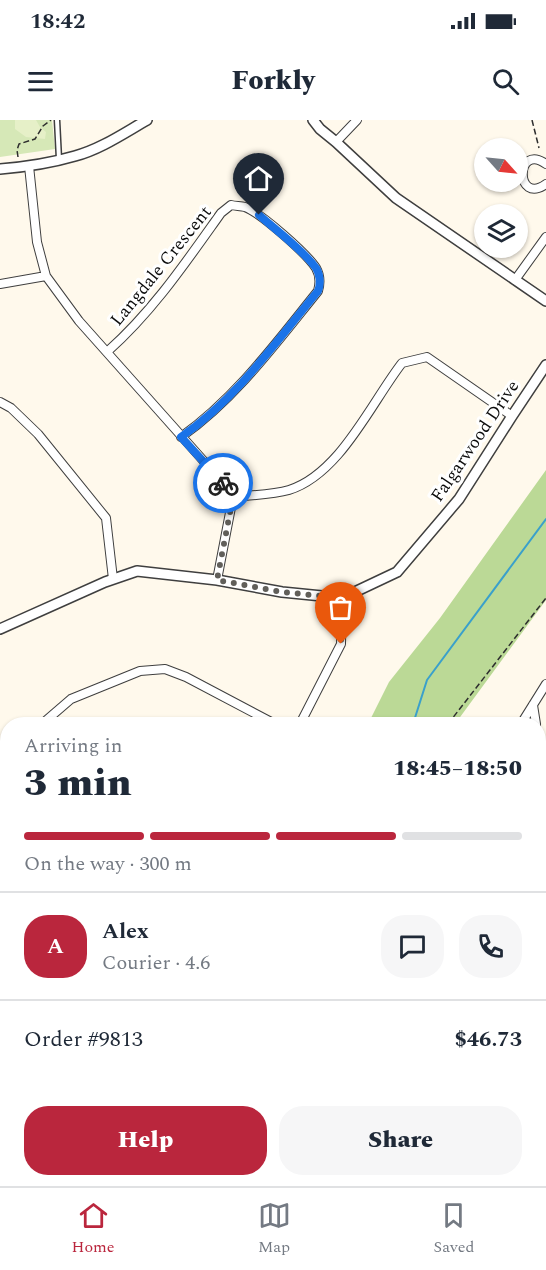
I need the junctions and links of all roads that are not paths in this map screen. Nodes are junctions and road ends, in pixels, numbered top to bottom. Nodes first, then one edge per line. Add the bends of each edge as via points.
1 (57, 120) edge
2 (147, 120) edge
3 (313, 120) edge
4 (357, 120) edge
5 (336, 142) junction
6 (59, 159) junction
7 (546, 164) edge
8 (29, 166) junction
9 (0, 169) edge
10 (546, 184) edge
11 (546, 237) edge
12 (46, 276) junction
13 (515, 280) junction
14 (0, 284) edge
15 (546, 301) edge
16 (108, 351) junction
17 (546, 365) edge
18 (0, 402) edge
19 (512, 416) junction
20 (181, 437) junction
21 (233, 497) junction
22 (113, 579) junction
23 (217, 580) junction
24 (342, 598) junction
25 (0, 629) edge
26 (546, 684) edge
27 (533, 705) junction
28 (50, 717) edge
29 (262, 717) edge
30 (304, 717) edge
31 (525, 717) edge
32 (535, 717) edge

1 - 6 lane
2 - 6 street via 104,144
3 - 5 street
4 - 5 street
5 - 13 street via 396,198
6 - 8 street
7 - 10 street via 531,160 524,166 522,176 534,188
8 - 9 street
8 - 12 street via 37,242
11 - 13 street
12 - 14 street
12 - 16 street via 79,321
13 - 15 street
16 - 20 street
16 - 20 street, Langdale Crescent via 156,302 221,213 231,205 259,215 317,269 318,291 223,404
17 - 19 street, Falgarwood Drive
18 - 22 street via 38,434 106,518
19 - 21 street via 427,357 402,363 326,469 288,490
19 - 24 street, Falgarwood Drive via 459,499 397,573
20 - 21 street
21 - 23 street
22 - 23 street via 137,572
22 - 25 street
23 - 24 street
24 - 30 street via 341,644
26 - 27 street
27 - 31 street
27 - 32 street
28 - 29 street via 71,699 140,671 165,669

